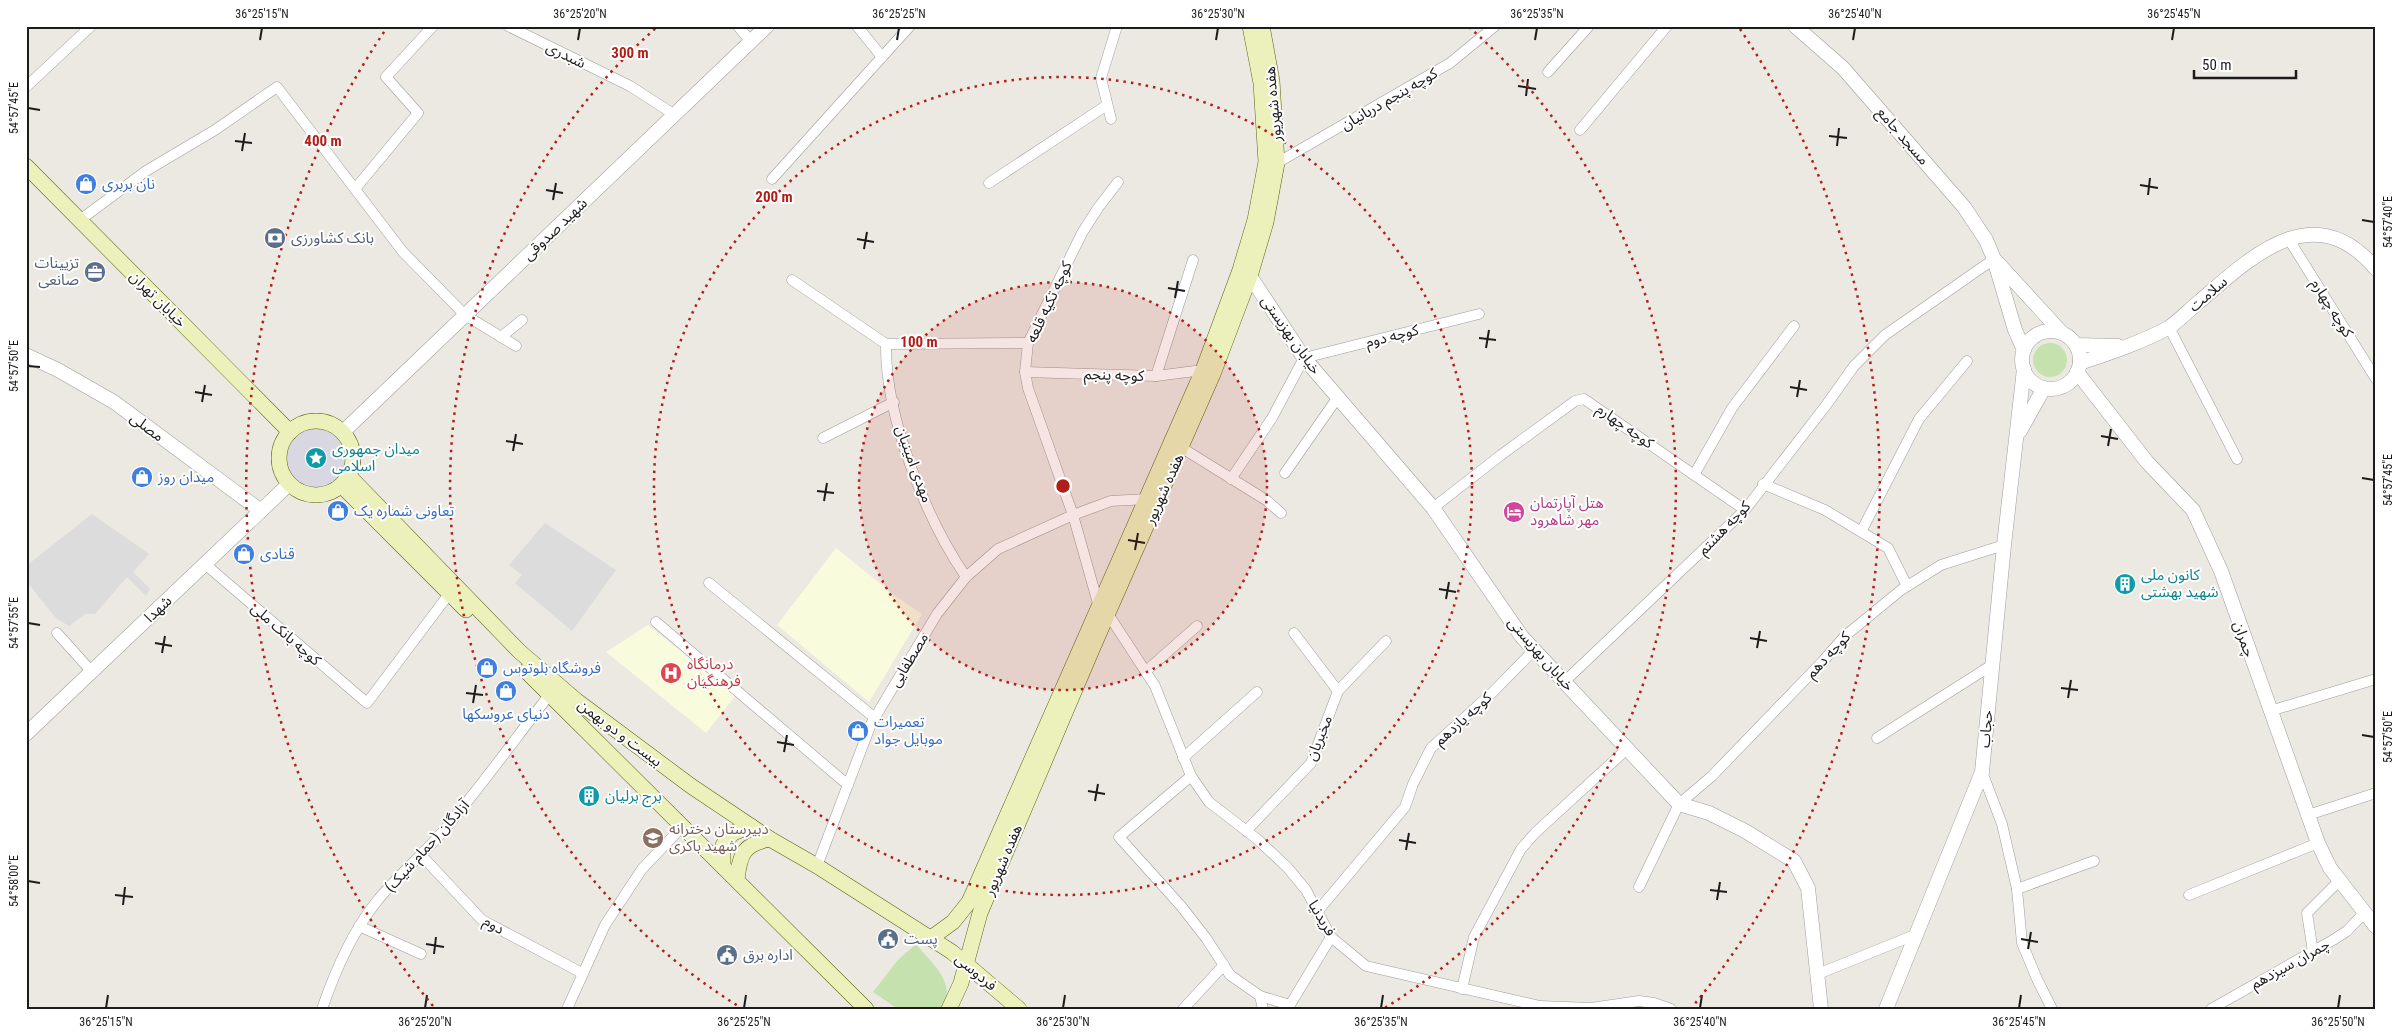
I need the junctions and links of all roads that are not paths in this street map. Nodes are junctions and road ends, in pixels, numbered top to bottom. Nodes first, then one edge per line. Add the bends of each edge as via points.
1 (91, 26) edge
2 (433, 26) edge
3 (508, 26) edge
4 (738, 26) edge
5 (767, 26) edge
6 (857, 26) edge
7 (910, 26) edge
8 (1117, 26) edge
9 (1250, 26) edge
10 (1262, 26) edge
11 (1495, 26) edge
12 (1589, 26) edge
13 (1667, 26) edge
14 (1795, 26) edge
15 (751, 42) junction
16 (882, 57) junction
17 (1548, 72) dead end
18 (26, 87) edge
19 (1107, 105) junction
20 (675, 115) junction
21 (1111, 119) dead end
22 (1580, 130) dead end
23 (1277, 163) junction
24 (26, 166) edge
25 (772, 179) dead end
26 (1118, 182) dead end
27 (989, 184) dead end
28 (355, 189) junction
29 (80, 220) junction
30 (2288, 238) junction
31 (1994, 259) junction
32 (1193, 260) dead end
33 (2376, 269) edge
34 (1245, 273) junction
35 (792, 280) dead end
36 (1479, 314) dead end
37 (465, 315) junction
38 (522, 320) dead end
39 (1794, 326) dead end
40 (2169, 327) junction
41 (2062, 333) junction
42 (501, 337) junction
43 (1028, 342) junction
44 (886, 344) junction
45 (2076, 345) junction
46 (516, 346) dead end
47 (2126, 347) junction
48 (2024, 350) junction
49 (26, 355) edge
50 (1304, 358) junction
51 (1967, 361) dead end
52 (2078, 368) junction
53 (2024, 369) junction
54 (1203, 370) junction
55 (1025, 372) junction
56 (1156, 376) junction
57 (2376, 379) edge
58 (2044, 388) junction
59 (1338, 397) junction
60 (894, 402) junction
61 (290, 432) junction
62 (343, 432) junction
63 (823, 438) dead end
64 (2016, 441) junction
65 (1182, 448) junction
66 (2238, 459) dead end
67 (1285, 473) dead end
68 (1694, 475) junction
69 (1231, 479) junction
70 (345, 481) junction
71 (289, 484) junction
72 (1763, 484) junction
73 (1147, 499) junction
74 (1433, 508) junction
75 (1745, 510) junction
76 (261, 511) junction
77 (1281, 513) dead end
78 (1073, 515) junction
79 (1862, 530) junction
80 (2004, 545) junction
81 (205, 564) junction
82 (966, 577) junction
83 (709, 583) dead end
84 (1907, 586) junction
85 (449, 594) junction
86 (1104, 611) junction
87 (656, 622) dead end
88 (1197, 626) dead end
89 (57, 633) dead end
90 (1294, 633) dead end
91 (1386, 641) dead end
92 (1534, 650) junction
93 (1992, 665) junction
94 (1146, 671) junction
95 (92, 672) junction
96 (2376, 678) edge
97 (1564, 682) junction
98 (1338, 691) junction
99 (1257, 692) dead end
100 (550, 694) junction
101 (2270, 711) junction
102 (875, 718) junction
103 (26, 734) edge
104 (1877, 738) dead end
105 (1627, 749) junction
106 (1183, 758) junction
107 (1982, 772) junction
108 (1191, 776) junction
109 (848, 785) junction
110 (2376, 793) edge
111 (1679, 804) junction
112 (2308, 815) junction
113 (751, 826) junction
114 (682, 828) junction
115 (1246, 831) junction
116 (770, 839) junction
117 (2318, 844) junction
118 (422, 856) junction
119 (2094, 861) dead end
120 (723, 866) junction
121 (817, 866) junction
122 (737, 878) junction
123 (2339, 881) junction
124 (1639, 886) dead end
125 (2017, 890) junction
126 (2189, 895) dead end
127 (1317, 912) junction
128 (2364, 914) junction
129 (360, 926) junction
130 (2376, 927) edge
131 (1917, 934) junction
132 (1331, 937) junction
133 (931, 938) junction
134 (2313, 952) junction
135 (421, 954) dead end
136 (967, 963) junction
137 (1224, 965) junction
138 (582, 974) junction
139 (1818, 974) junction
140 (1462, 989) junction
141 (1260, 996) junction
142 (1822, 1006) edge
143 (1888, 1006) edge
144 (322, 1009) edge
145 (567, 1009) edge
146 (866, 1009) edge
147 (949, 1009) edge
148 (1019, 1009) edge
149 (1183, 1009) edge
150 (1263, 1009) edge
151 (1671, 1009) edge
152 (2052, 1009) edge
153 (2211, 1009) edge

1 - 18 street
2 - 28 street via 386,77 418,113
3 - 20 street, شبدری via 630,86
4 - 15 street
5 - 15 street, شهید صدوقی
6 - 16 street
7 - 16 street
8 - 19 street via 1101,78
9 - 34 main road, هفده شهریور via 1261,83 1266,162
10 - 23 main road, هفده شهریور via 1272,81
11 - 23 street, کوچه پنجم دربانیان via 1450,64
12 - 17 street
13 - 22 street
14 - 31 street, مسجد جامع via 1843,68 1949,188 1986,240
15 - 20 street, شهید صدوقی
16 - 25 street
19 - 21 street
19 - 27 street
20 - 37 street, شهید صدوقی
23 - 34 main road, هفده شهریور via 1266,222
24 - 29 main road, خیابان تهران
26 - 43 street, کوچه تکیه قلعه via 1082,233
28 - 29 street via 277,87 215,130 146,171
28 - 37 street via 403,252
29 - 61 main road, خیابان تهران
30 - 33 street, سلامت via 2319,234 2343,241 2362,252
30 - 40 street, سلامت via 2258,253
30 - 57 street, کوچه چهارم
31 - 41 street
31 - 48 street via 2014,330
31 - 72 street, کوچه هشتم via 1886,335 1854,366 1828,404
32 - 56 street
34 - 50 street, خیابان بهزیستی
34 - 54 main road, هفده شهریور
34 - 65 main road, هفده شهریور via 1214,374
35 - 44 street
36 - 50 street, کوچه دوم
37 - 42 street
37 - 62 street, شهید صدوقی
38 - 42 street
39 - 68 street via 1732,408
40 - 47 street, سلامت
40 - 66 street
41 - 45 street
41 - 48 street via 2043,332 2028,342
42 - 46 street
43 - 44 street
43 - 55 street, کوچه تکیه قلعه
44 - 60 street, مهدی امینیان via 886,366
45 - 47 street
45 - 52 street
47 - 52 street, سلامت
48 - 53 street
49 - 76 street, مصلی via 114,402
50 - 59 street, خیابان بهزیستی
50 - 69 street via 1272,418
51 - 79 street via 1919,419
52 - 58 street via 2063,386
52 - 101 street, چمران via 2147,462 2193,510 2221,571
53 - 58 street via 2036,384
53 - 64 street, حجاب
54 - 56 street, کوچه پنجم
54 - 73 main road, هفده شهریور
55 - 56 street, کوچه پنجم
55 - 78 street, کوچه تکیه قلعه
58 - 64 street
59 - 67 street
59 - 74 street, خیابان بهزیستی
60 - 63 street
60 - 82 street, مهدی امینیان via 905,449 924,498 951,555
61 - 62 main road via 299,424 310,421 322,422
61 - 71 main road via 278,452 282,475
62 - 70 main road via 353,453 353,465
64 - 80 street, حجاب
65 - 69 street
65 - 86 main road, هفده شهریور
68 - 74 street, کوچه چهارم via 1584,399 1575,401
68 - 75 street, کوچه چهارم
69 - 77 street
70 - 71 main road via 321,496 298,492
70 - 85 main road, بیست و دو بهمن
70 - 113 main road, بیست و دو بهمن via 520,652 577,701 691,786
71 - 76 street, شهدا
72 - 75 street, کوچه هشتم
72 - 79 street via 1825,510
73 - 78 street, مصطفایی via 1111,501
73 - 86 main road, هفده شهریور
74 - 92 street, خیابان بهزیستی
75 - 97 street, کوچه هشتم
76 - 81 street, شهدا
78 - 82 street, مصطفایی via 998,549
78 - 86 street, کوچه تکیه قلعه
79 - 84 street via 1888,548
80 - 84 street, کوچه دهم via 1941,565
80 - 93 street, حجاب
81 - 85 street, کوچه بانک ملی via 368,703
81 - 95 street, شهدا
82 - 102 street, مصطفایی via 937,614
83 - 102 street
84 - 111 street, کوچه دهم via 1844,636 1712,776
85 - 100 main road, بیست و دو بهمن
86 - 94 street, فریدنیا
86 - 133 main road, هفده شهریور via 969,902 953,922
86 - 136 main road, هفده شهریور via 980,913
87 - 109 street
88 - 94 street
89 - 95 street
90 - 98 street
91 - 98 street, مخبریان
92 - 97 street, خیابان بهزیستی
92 - 127 street, کوچه یازدهم via 1430,748 1405,807
93 - 104 street
93 - 107 street, حجاب
94 - 106 street, فریدنیا
95 - 103 street, شهدا
96 - 101 street
97 - 105 street, خیابان بهزیستی
98 - 115 street, مخبریان via 1311,763
99 - 106 street
100 - 114 main road, بیست و دو بهمن
100 - 118 street, آزادگان (حمام شیک)
101 - 112 street, چمران
102 - 109 street, مصطفایی
105 - 111 street, خیابان بهزیستی
105 - 140 street via 1535,833 1521,850 1474,937
106 - 108 street, فریدنیا
107 - 125 street via 2002,824
107 - 131 street, حجاب
108 - 115 street, فریدنیا via 1209,802
108 - 137 street via 1119,836 1181,906
109 - 121 street, مصطفایی
110 - 112 street
111 - 124 street
111 - 139 street, خیابان بهزیستی via 1709,813 1794,861 1808,888
112 - 117 street, چمران
113 - 116 main road, بیست و دو بهمن
113 - 120 main road via 733,833 723,844
114 - 120 main road, بیست و دو بهمن
114 - 138 street via 642,869 605,925
115 - 127 street, فریدنیا via 1287,867 1306,890
116 - 121 main road, بیست و دو بهمن
116 - 122 main road via 754,842 744,851
117 - 123 street, چمران
117 - 126 street
118 - 129 street, آزادگان (حمام شیک) via 377,901
118 - 138 street, دوم via 482,920
119 - 125 street
120 - 122 main road, بیست و دو بهمن
121 - 133 main road, بیست و دو بهمن
122 - 146 main road, بیست و دو بهمن
123 - 128 street, چمران
123 - 134 street via 2307,913
125 - 152 street via 2022,943
127 - 132 street, فریدنیا
128 - 130 street, چمران
128 - 134 street, چمران سیزدهم via 2347,931
129 - 135 street
129 - 144 street, آزادگان (حمام شیک)
131 - 139 street
131 - 143 street, حجاب
132 - 140 street, فریدنیا via 1366,966
132 - 141 street via 1290,1005
133 - 136 main road, فردوسی
134 - 153 street, چمران سیزدهم
136 - 147 main road, هفده شهریور
136 - 148 main road, فردوسی
137 - 141 street via 1230,975
137 - 149 street
138 - 145 street
139 - 142 street, خیابان بهزیستی
140 - 151 street, فریدنیا via 1557,1008 1591,1008 1639,1001
141 - 150 street

